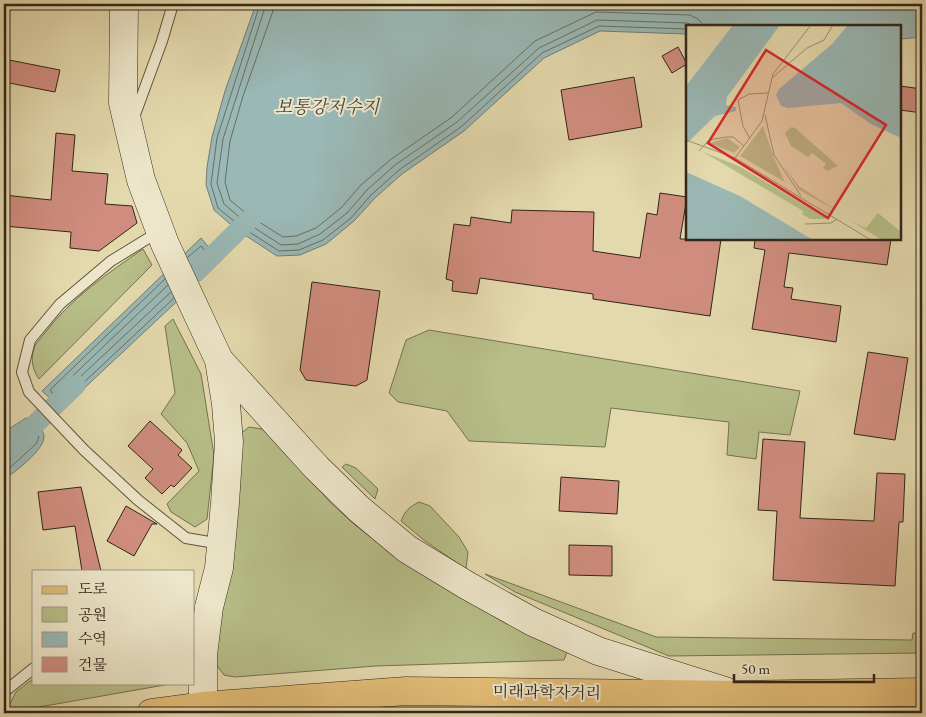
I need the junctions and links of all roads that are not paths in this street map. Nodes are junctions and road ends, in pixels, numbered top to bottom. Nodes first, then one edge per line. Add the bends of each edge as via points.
1 (124, 4) edge
2 (173, 4) edge
3 (129, 133) junction
4 (163, 237) junction
5 (219, 360) junction
6 (222, 544) junction
7 (32, 670) edge
8 (4, 692) edge
9 (922, 692) edge
10 (739, 695) junction
11 (203, 706) junction
12 (151, 713) edge

1 - 3 main road via 123,103
2 - 3 lane
3 - 4 main road via 141,180
4 - 5 main road
4 - 6 lane via 111,262 60,304 30,340 22,372 29,392 138,500 186,538
5 - 6 main road via 229,442
5 - 10 main road via 317,468 407,549 533,622 598,651
6 - 11 main road via 219,568 205,606
7 - 8 lane
9 - 10 main road, 미래과학자거리
10 - 11 main road, 미래과학자거리 via 406,691
11 - 12 main road, 미래과학자거리

